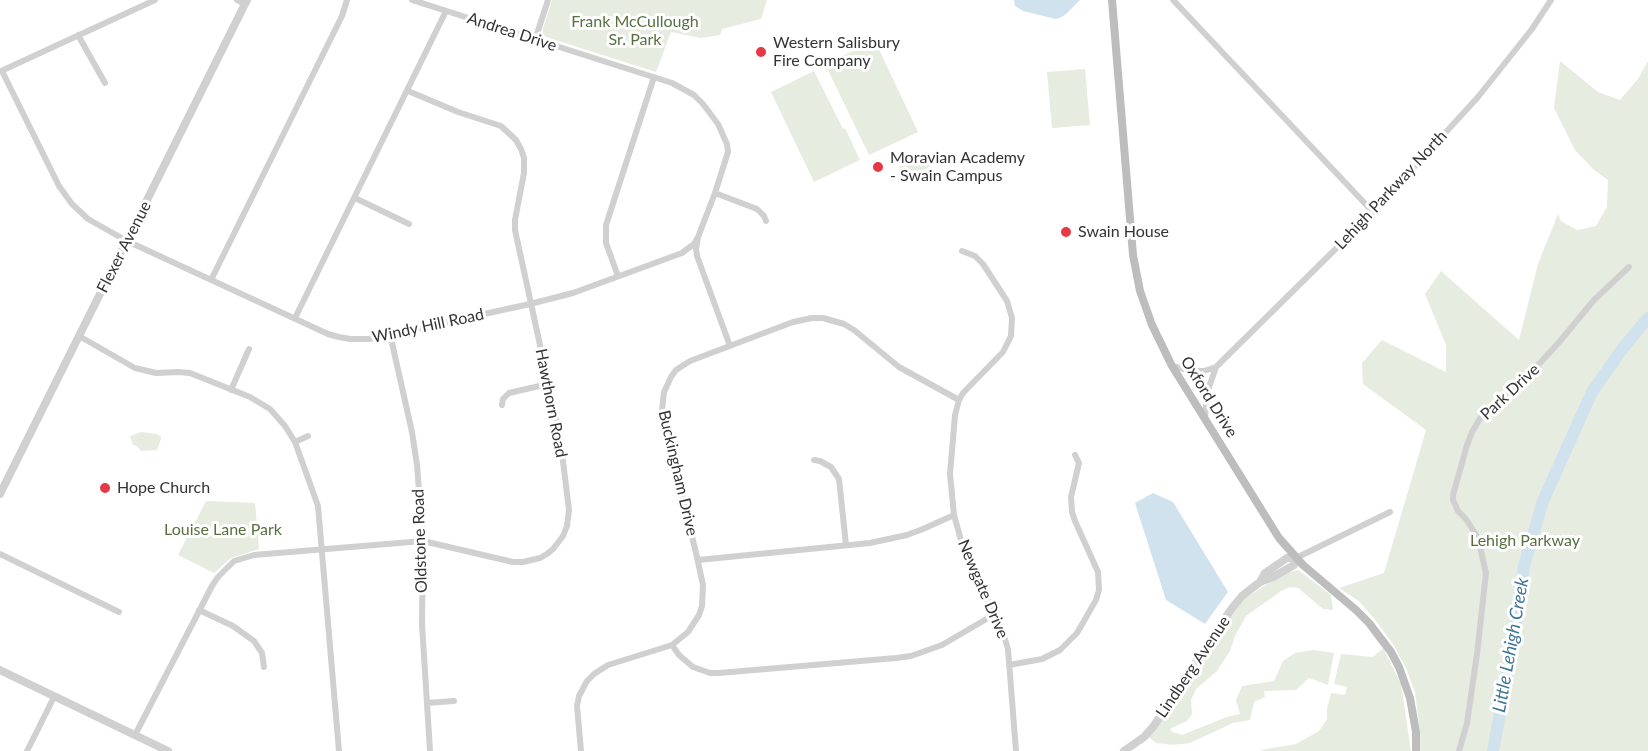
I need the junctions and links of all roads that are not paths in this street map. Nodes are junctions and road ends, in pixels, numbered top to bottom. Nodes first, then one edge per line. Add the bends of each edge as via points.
1 (155, 0) edge
2 (237, 0) edge
3 (347, 0) edge
4 (412, 0) edge
5 (548, 0) edge
6 (1112, 0) edge
7 (1173, 0) edge
8 (1551, 0) edge
9 (246, 2) edge
10 (446, 11) junction
11 (78, 35) junction
12 (535, 40) junction
13 (1, 71) edge
14 (654, 77) junction
15 (105, 83) dead end
16 (408, 91) junction
17 (715, 193) junction
18 (355, 198) junction
19 (1373, 212) junction
20 (766, 221) dead end
21 (409, 224) dead end
22 (698, 237) junction
23 (127, 241) junction
24 (962, 251) dead end
25 (1629, 267) dead end
26 (618, 276) junction
27 (212, 280) junction
28 (530, 304) junction
29 (295, 318) junction
30 (390, 334) junction
31 (79, 336) junction
32 (730, 346) junction
33 (249, 349) dead end
34 (1172, 366) junction
35 (1215, 367) junction
36 (548, 384) junction
37 (231, 390) junction
38 (959, 400) junction
39 (502, 405) dead end
40 (1205, 420) junction
41 (308, 436) dead end
42 (295, 442) junction
43 (1075, 455) dead end
44 (814, 460) dead end
45 (0, 494) edge
46 (1390, 512) dead end
47 (954, 515) junction
48 (423, 541) junction
49 (846, 545) junction
50 (322, 549) junction
51 (0, 554) edge
52 (1296, 558) junction
53 (698, 560) junction
54 (199, 610) junction
55 (119, 612) dead end
56 (995, 614) junction
57 (672, 645) junction
58 (1009, 665) junction
59 (264, 667) dead end
60 (0, 670) edge
61 (54, 697) junction
62 (454, 701) dead end
63 (427, 703) junction
64 (135, 735) junction
65 (27, 751) edge
66 (168, 751) edge
67 (339, 751) edge
68 (430, 751) edge
69 (581, 751) edge
70 (1016, 751) edge
71 (1124, 751) edge
72 (1416, 751) edge
73 (1459, 751) edge

1 - 11 street
2 - 9 street
3 - 27 street
4 - 10 street, Andrea Drive
5 - 12 street
6 - 34 main road, Oxford Drive via 1136,273 1148,317
7 - 19 street
8 - 19 street, Lehigh Parkway North via 1478,97
9 - 23 street, Flexer Avenue
10 - 12 street, Andrea Drive
10 - 16 street
11 - 13 street
11 - 15 street
12 - 14 street, Andrea Drive
13 - 23 street, Windy Hill Road via 63,193 88,219
14 - 17 street, Andrea Drive via 693,96 718,124 728,153
14 - 26 street via 606,225 606,243
16 - 18 street
16 - 28 street, Hawthorn Road via 494,123 516,140 524,165 515,230
17 - 20 street via 758,209
17 - 22 street, Andrea Drive
18 - 21 street
18 - 29 street
19 - 35 street, Lehigh Parkway North
22 - 26 street, Windy Hill Road via 682,253
22 - 32 street, Andrea Drive via 697,256
23 - 27 street, Windy Hill Road
23 - 31 street, Flexer Avenue
24 - 38 street, Newgate Drive via 983,264 1007,301 1013,326 1003,352
25 - 73 street, Park Drive via 1594,300 1541,362 1484,412 1467,445 1453,500 1478,538 1486,573 1467,723
26 - 28 street, Windy Hill Road
27 - 29 street, Windy Hill Road
28 - 30 street, Windy Hill Road
28 - 36 street, Hawthorn Road
29 - 30 street, Windy Hill Road via 328,334 350,339
30 - 48 street, Oldstone Road via 415,448
31 - 37 street via 135,368 190,374
31 - 45 street, Flexer Avenue
32 - 38 street, Buckingham Drive via 801,319 834,320 854,330 904,371
32 - 53 street, Buckingham Drive via 683,365 671,377 662,400
33 - 37 street
34 - 35 street via 1192,371
34 - 40 main road, Oxford Drive
35 - 40 street
36 - 39 street via 509,393
36 - 48 street, Hawthorn Road via 560,437 569,510 559,543 540,558 513,562
37 - 42 street via 270,409
38 - 47 street, Newgate Drive via 950,467
40 - 52 main road, Oxford Drive via 1279,538
41 - 42 street
42 - 50 street via 315,495
43 - 58 street via 1078,463 1072,512 1098,572 1096,600 1077,633 1060,650 1042,659
44 - 49 street via 831,467 839,479
46 - 52 street, Lindberg Avenue
47 - 49 street via 907,535
47 - 56 street, Newgate Drive via 967,560
48 - 50 street, Hawthorn Road
48 - 63 street, Oldstone Road via 422,624
49 - 53 street
50 - 54 street, Hawthorn Road via 254,555 234,561 218,577
50 - 67 street
51 - 55 street
52 - 71 street, Lindberg Avenue via 1287,558 1265,573 1242,596 1153,727
52 - 72 main road, Oxford Drive via 1356,609 1391,652 1410,698
53 - 57 street, Buckingham Drive via 702,606 694,624
54 - 59 street via 254,641 262,653
54 - 64 street, Hawthorn Road
56 - 57 street via 942,645 896,658 719,674 693,667
56 - 58 street, Newgate Drive via 1005,636
57 - 69 street, Buckingham Drive via 608,665 587,681 577,706
58 - 70 street, Newgate Drive
60 - 61 street
61 - 64 street
61 - 65 street
62 - 63 street
63 - 68 street, Oldstone Road
64 - 66 street

